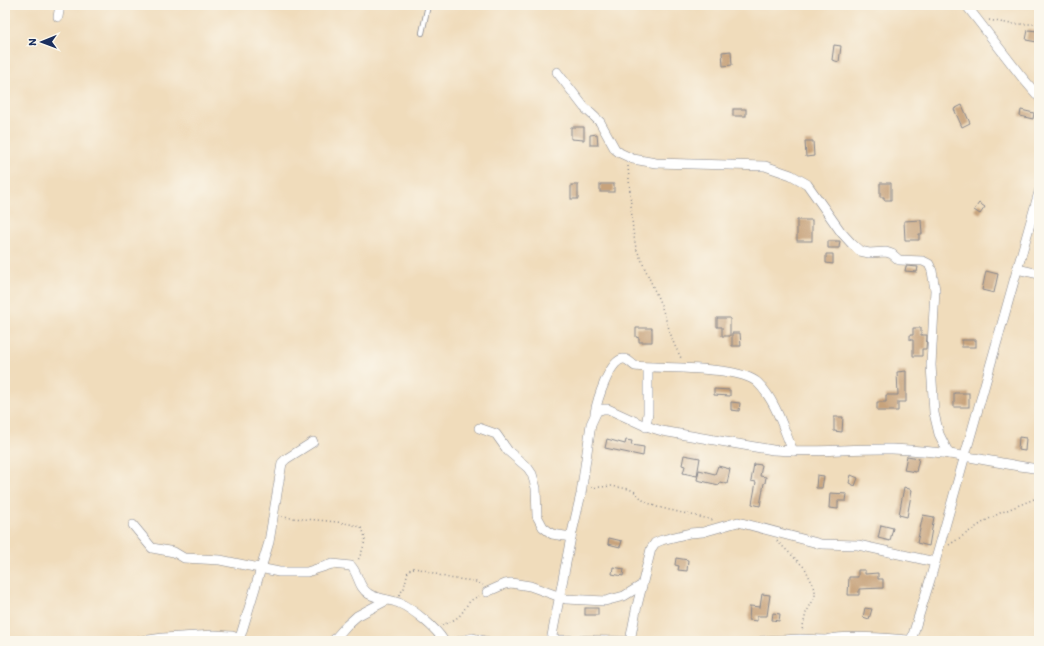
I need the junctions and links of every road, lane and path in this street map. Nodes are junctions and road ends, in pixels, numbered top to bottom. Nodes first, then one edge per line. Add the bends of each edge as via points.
1 (60, 5) edge
2 (428, 5) edge
3 (966, 5) edge
4 (58, 17) dead end
5 (977, 19) junction
6 (1039, 24) edge
7 (422, 33) dead end
8 (557, 72) dead end
9 (1039, 97) edge
10 (628, 158) junction
11 (1039, 192) edge
12 (1017, 268) junction
13 (1039, 274) edge
14 (648, 368) junction
15 (687, 369) junction
16 (595, 413) junction
17 (646, 427) junction
18 (479, 428) dead end
19 (313, 442) dead end
20 (793, 451) junction
21 (949, 454) junction
22 (964, 456) junction
23 (1039, 470) edge
24 (582, 489) junction
25 (1039, 497) edge
26 (273, 516) junction
27 (726, 524) junction
28 (133, 525) dead end
29 (571, 537) junction
30 (776, 540) dead end
31 (936, 557) junction
32 (260, 569) junction
33 (354, 569) junction
34 (642, 585) junction
35 (486, 592) junction
36 (560, 598) junction
37 (390, 600) junction
38 (433, 628) junction
39 (800, 639) junction
40 (239, 640) edge
41 (551, 640) edge
42 (911, 640) edge
43 (141, 641) edge
44 (333, 641) edge
45 (444, 641) edge
46 (460, 641) edge
47 (485, 641) edge
48 (622, 641) edge
49 (630, 641) edge
50 (762, 641) edge
51 (824, 641) edge

1 - 4 street
2 - 7 lane
3 - 5 street
5 - 6 path via 1011,24
5 - 9 street
8 - 10 street via 584,107 600,122 615,149
10 - 15 path via 636,248 661,305 674,344
10 - 21 street via 672,164 765,166 791,175 807,184 840,232 860,251 886,252 899,260 923,261 929,264 934,290 931,365 933,405 939,434
11 - 12 street
12 - 13 street
12 - 22 street
14 - 15 street
14 - 16 street via 634,366 626,359 620,360 610,370
14 - 17 street
15 - 20 street via 716,370 755,380 773,404
16 - 17 street via 608,409
16 - 24 street via 591,424
17 - 20 street via 674,434
18 - 29 street via 496,434 508,451 532,474 536,488 537,516 543,527 552,534
19 - 26 street via 282,463
20 - 21 street via 892,449
21 - 22 street
22 - 23 street
22 - 31 street
24 - 27 path via 611,486 629,489 657,507
24 - 29 street
25 - 31 path via 985,521
26 - 32 street via 269,542
26 - 33 path via 344,523 360,528 364,543
27 - 31 street via 741,522 821,544 858,545
27 - 34 street via 655,543 651,549
28 - 32 street via 153,549 174,552 184,558 220,560
29 - 36 street
30 - 39 path via 805,568 815,589 815,597 804,618
31 - 42 street
32 - 33 street via 307,572 337,564 350,565
32 - 40 street
33 - 37 street via 368,594
34 - 36 street via 624,596 605,601
34 - 49 street
35 - 36 street via 511,583 530,586
35 - 37 path via 485,586 479,582 449,578 412,568 406,574 402,592
35 - 38 path via 470,600 455,619
36 - 41 street
37 - 38 street via 406,608
37 - 44 street via 357,616
38 - 45 street
39 - 50 street
39 - 51 street
40 - 43 street via 223,635
41 - 48 street
42 - 51 street via 856,638
46 - 47 street via 477,638

